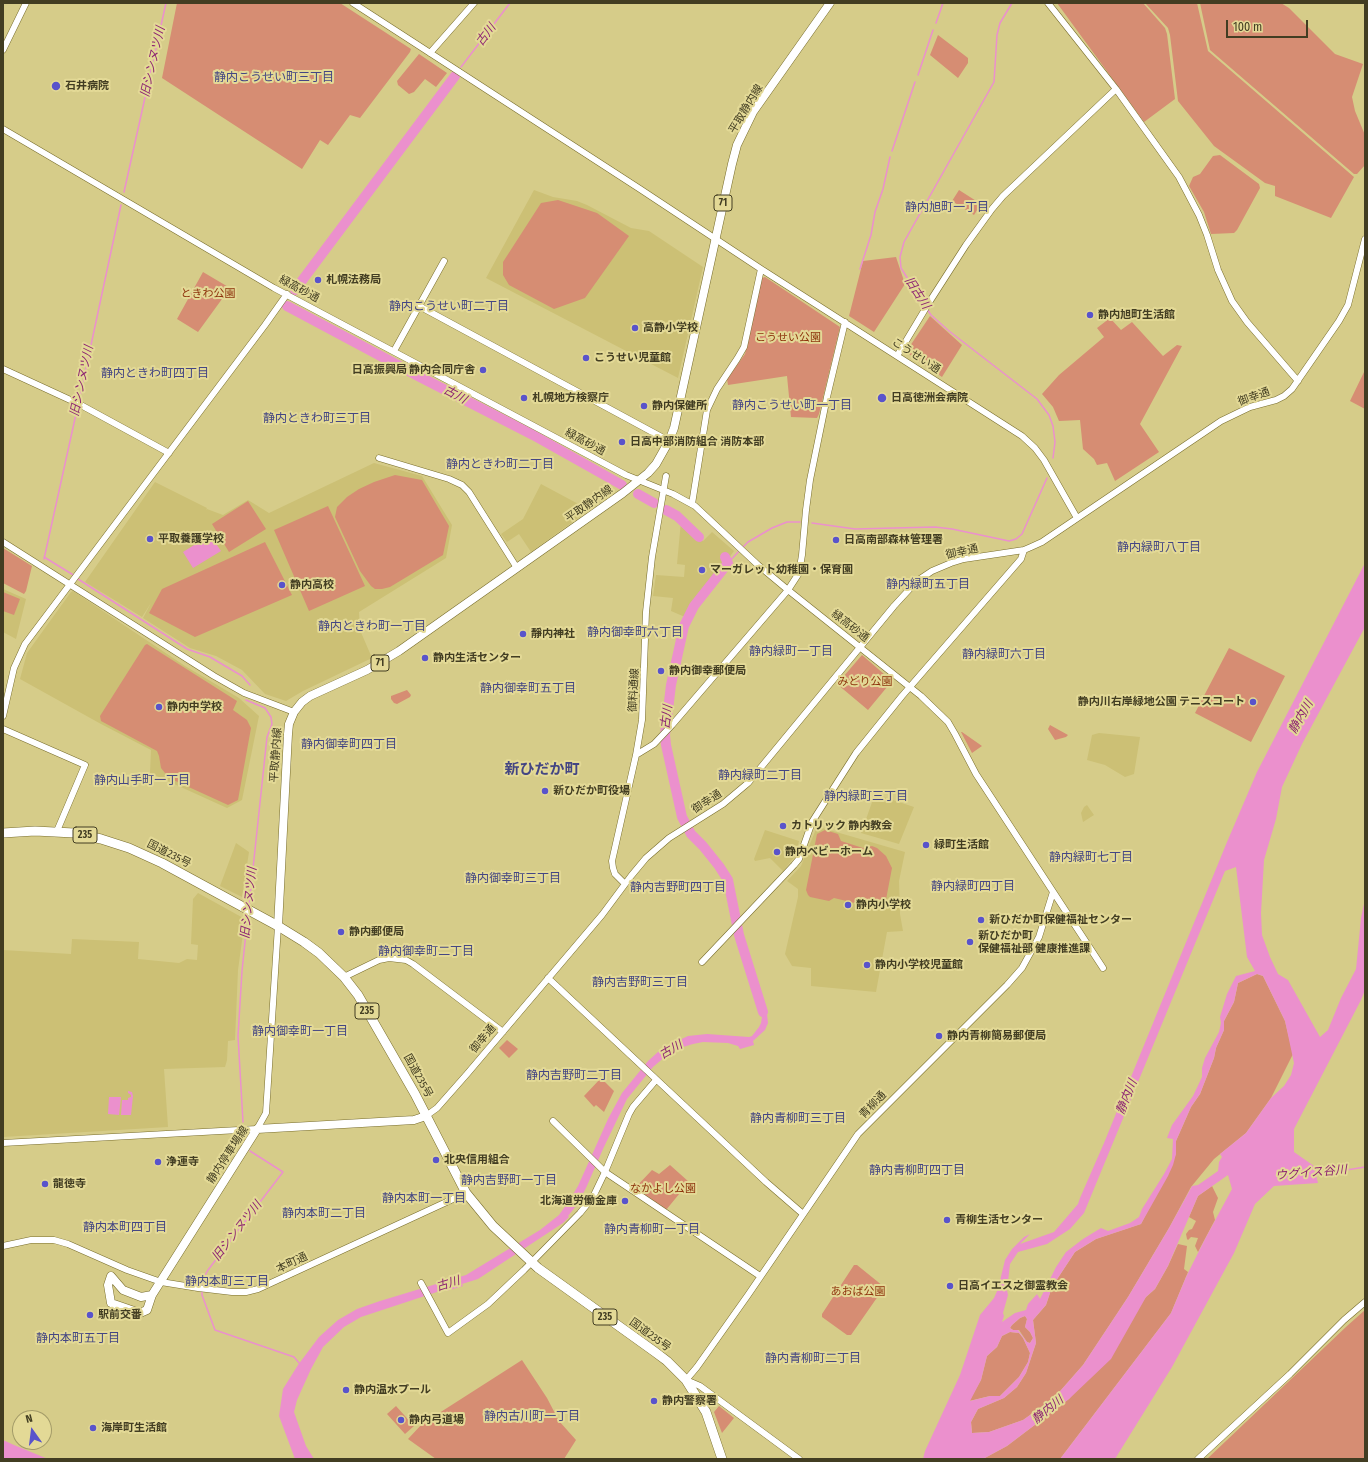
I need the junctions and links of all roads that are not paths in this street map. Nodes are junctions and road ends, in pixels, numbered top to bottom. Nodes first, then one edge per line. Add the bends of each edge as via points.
1 (26, 3) edge
2 (353, 3) edge
3 (474, 3) edge
4 (830, 3) edge
5 (1048, 3) edge
6 (3, 50) edge
7 (430, 53) junction
8 (1116, 89) junction
9 (3, 129) edge
10 (715, 239) junction
11 (1365, 239) edge
12 (444, 261) dead end
13 (761, 269) junction
14 (287, 294) junction
15 (419, 306) junction
16 (845, 322) junction
17 (394, 351) junction
18 (897, 356) junction
19 (3, 369) edge
20 (1298, 381) junction
21 (669, 441) junction
22 (169, 453) junction
23 (379, 458) dead end
24 (666, 476) dead end
25 (639, 480) junction
26 (663, 490) junction
27 (692, 504) junction
28 (1077, 518) junction
29 (3, 542) edge
30 (1024, 550) junction
31 (517, 568) junction
32 (74, 580) junction
33 (788, 590) junction
34 (860, 647) junction
35 (910, 687) junction
36 (294, 712) junction
37 (3, 716) edge
38 (3, 729) edge
39 (636, 755) junction
40 (57, 831) junction
41 (3, 833) edge
42 (625, 884) junction
43 (1053, 892) junction
44 (278, 926) junction
45 (702, 962) dead end
46 (1104, 968) dead end
47 (344, 977) junction
48 (548, 978) junction
49 (503, 1032) junction
50 (655, 1079) junction
51 (426, 1116) junction
52 (554, 1121) dead end
53 (257, 1129) junction
54 (3, 1143) edge
55 (604, 1170) junction
56 (466, 1193) junction
57 (803, 1214) junction
58 (3, 1246) edge
59 (532, 1262) junction
60 (760, 1276) junction
61 (161, 1282) junction
62 (421, 1283) dead end
63 (152, 1295) junction
64 (1365, 1302) edge
65 (686, 1380) junction
66 (722, 1459) edge
67 (798, 1459) edge
68 (1198, 1459) edge

1 - 6 street
2 - 7 street, こうせい通
3 - 7 street
4 - 10 main road, 平取静内線 / 71 via 746,126 732,164
5 - 8 street
7 - 10 street, こうせい通
8 - 18 street via 1003,196 979,226
8 - 20 street via 1179,177 1193,202 1232,301
9 - 14 street, 緑高砂通
10 - 13 street, こうせい通
10 - 21 main road, 平取静内線 / 71
11 - 20 street, 御幸通 via 1348,305
12 - 15 street
13 - 16 street, こうせい通
13 - 27 street via 744,347 717,389 707,410
14 - 17 street, 緑高砂通
14 - 22 street
15 - 17 street
15 - 21 street
16 - 18 street, こうせい通
16 - 33 street via 810,480 801,564
17 - 25 street, 緑高砂通
18 - 28 street, こうせい通 via 1029,442 1044,460
19 - 22 street via 78,404
20 - 28 street, 御幸通 via 1284,396 1250,407 1209,429
21 - 25 main road, 平取静内線 / 71 via 656,464
22 - 32 street
23 - 31 street via 462,485 470,492
24 - 26 street, 御料通線
25 - 26 street, 緑高砂通
25 - 31 main road, 平取静内線 / 71
26 - 27 street, 緑高砂通
26 - 39 street, 御料通線 via 646,612 642,720
27 - 33 street, 緑高砂通
28 - 30 street, 御幸通 via 1042,542
29 - 32 street
30 - 34 street, 御幸通 via 964,559 932,572 917,581 906,592
30 - 35 street via 1021,559
31 - 36 main road, 平取静内線 / 71 via 393,655 310,696
32 - 36 street via 224,682 244,693
32 - 37 street via 25,644 16,661
33 - 34 street, 緑高砂通
33 - 39 street via 660,738
34 - 35 street, 緑高砂通
34 - 42 street, 御幸通 via 748,783 723,804 659,846
35 - 43 street, 緑高砂通 via 948,722 976,774
35 - 45 street via 852,759 812,822 794,866
36 - 44 main road, 平取静内線 / 71 via 288,734
38 - 40 street via 85,765
39 - 42 street, 御料通線 via 612,861 616,874
40 - 41 highway, 国道235号 / 235
40 - 44 highway, 国道235号 / 235 via 88,836 129,848 162,863
42 - 48 street, 御幸通
43 - 46 street, 緑高砂通
43 - 57 street, 青柳通 via 1039,937 1022,968 858,1134
44 - 47 highway, 国道235号 / 235 via 319,953
44 - 53 street via 266,1113
47 - 49 street via 379,960 406,960
47 - 51 highway, 国道235号 / 235 via 358,996
48 - 49 street, 御幸通
48 - 50 street
49 - 51 street, 御幸通 via 440,1105
50 - 55 street via 629,1114
50 - 57 street
51 - 53 main road, 静内停車場線 via 414,1120
51 - 56 highway, 国道235号 / 235
52 - 55 street
53 - 54 street
53 - 61 main road, 静内停車場線
55 - 59 street via 594,1195 580,1213
55 - 60 street
56 - 59 highway, 国道235号 / 235 via 493,1226
56 - 61 street, 本町通 via 258,1289 239,1292
57 - 60 street, 青柳通
58 - 61 street, 本町通 via 31,1240 54,1240
59 - 62 street via 488,1304 448,1332
59 - 65 highway, 国道235号 / 235 via 655,1352
60 - 65 street, 青柳通
61 - 63 main road, 静内停車場線
63 - 63 main road, 静内停車場線 via 147,1310 140,1313 111,1303 108,1285 111,1276 123,1290 140,1297
64 - 68 street
65 - 66 highway, 国道235号 / 235 via 706,1412
65 - 67 street via 700,1386

